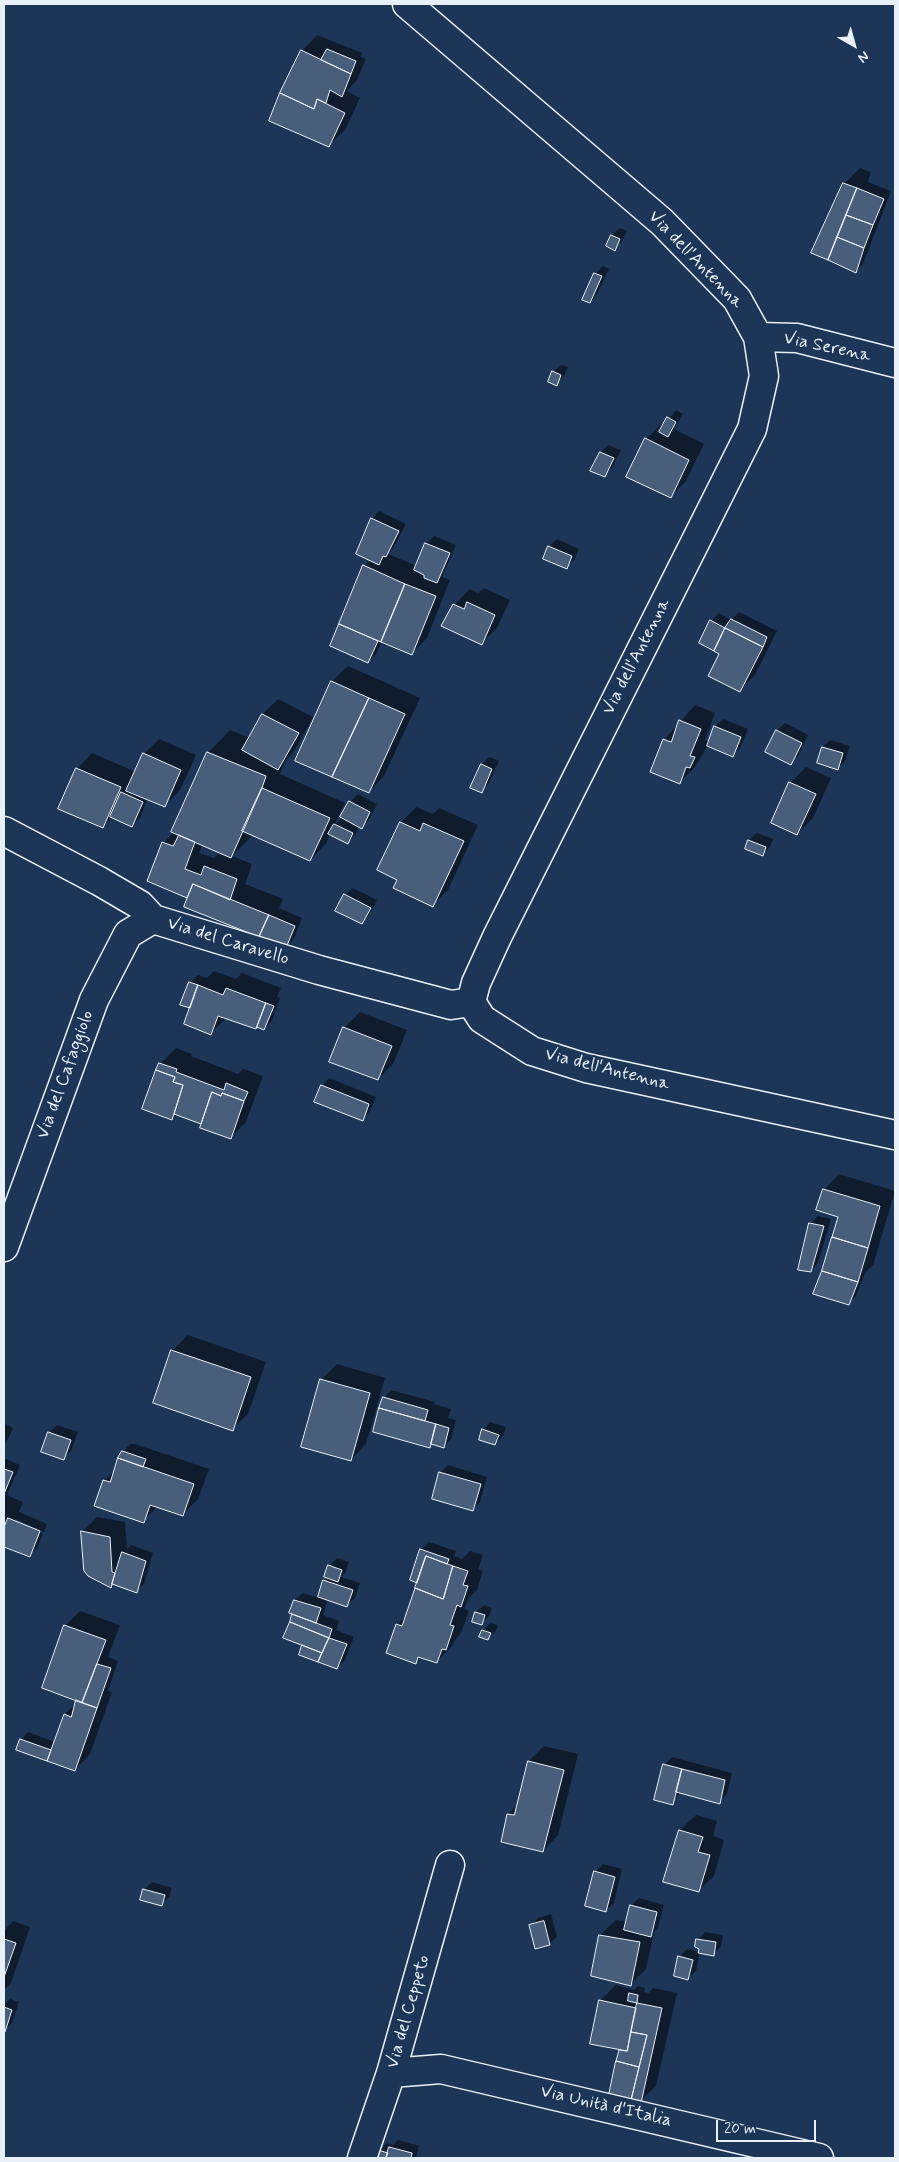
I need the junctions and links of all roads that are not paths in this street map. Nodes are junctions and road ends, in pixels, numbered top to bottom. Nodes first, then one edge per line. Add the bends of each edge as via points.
1 (407, 4) edge
2 (758, 336) junction
3 (895, 363) edge
4 (4, 831) edge
5 (153, 919) junction
6 (471, 1002) junction
7 (895, 1135) edge
8 (4, 1246) edge
9 (450, 1864) dead end
10 (391, 2074) junction
11 (362, 2158) edge
12 (819, 2158) edge

1 - 2 street, Via dell'Antenna via 662,222 737,299
2 - 3 street, Via Serena via 797,338
2 - 6 street, Via dell'Antenna via 764,376 752,429 497,937
4 - 5 street, Via del Caravello via 140,905
5 - 6 street, Via del Caravello via 319,970 451,1005
5 - 8 street, Via del Cafaggiolo via 128,934 94,1000
6 - 7 street, Via dell'Antenna via 482,1019 532,1051 586,1068
9 - 10 street, Via del Ceppeto
10 - 11 street, Via del Ceppeto
10 - 12 street, Via Unità d'Italia via 441,2069

